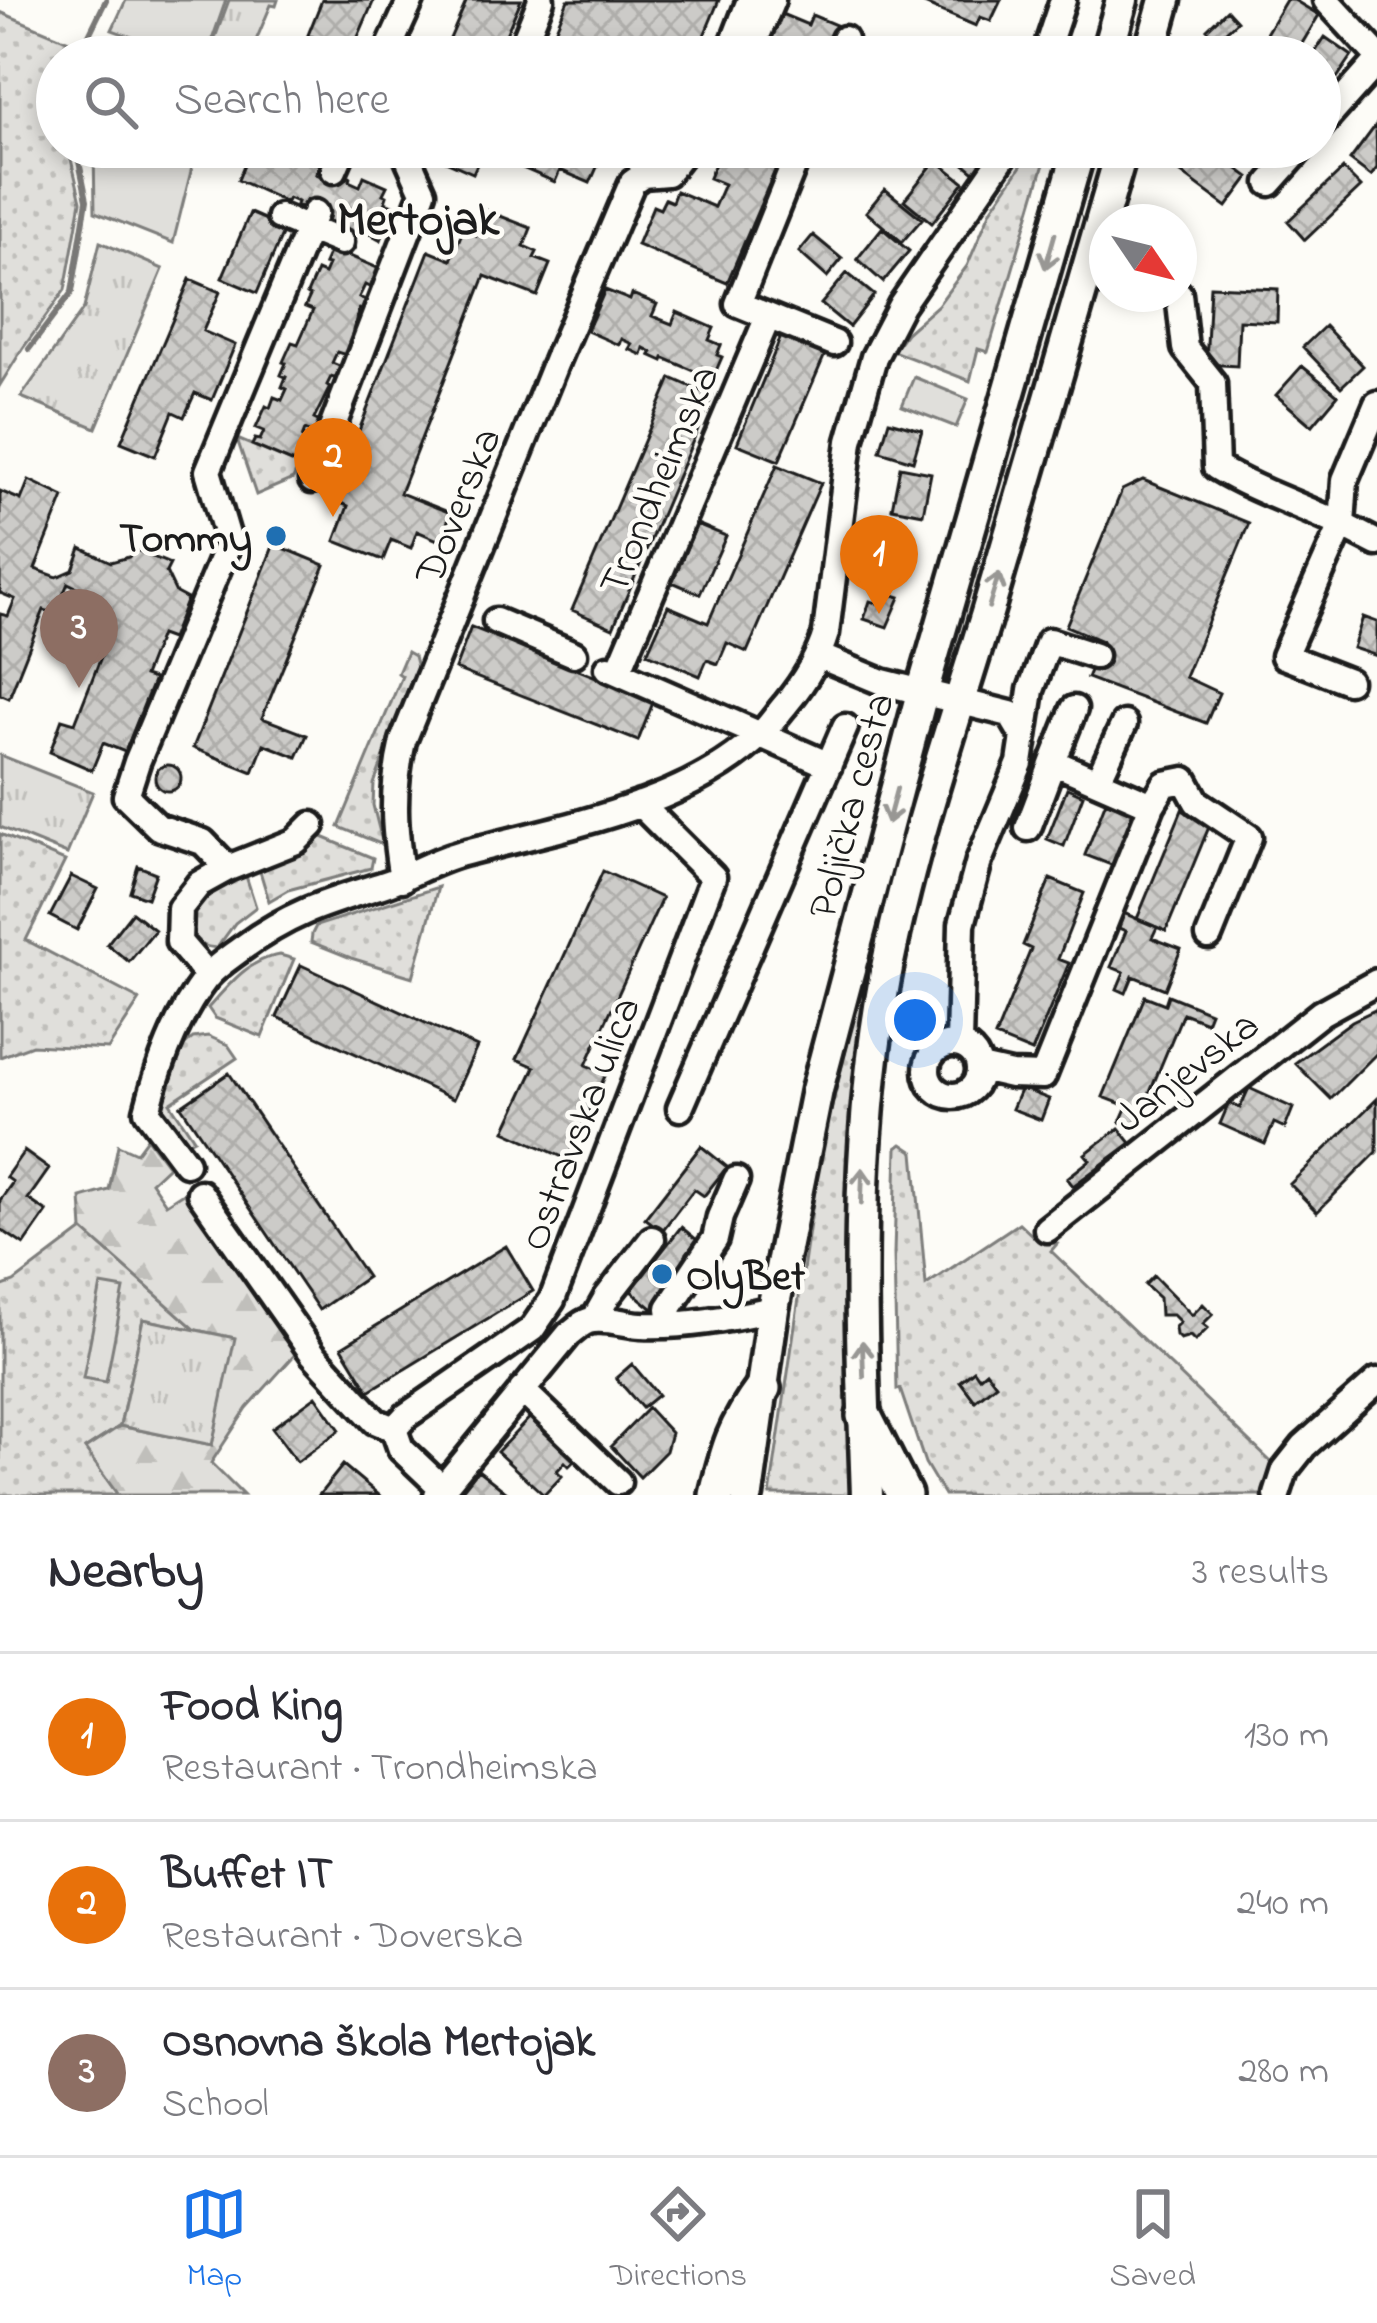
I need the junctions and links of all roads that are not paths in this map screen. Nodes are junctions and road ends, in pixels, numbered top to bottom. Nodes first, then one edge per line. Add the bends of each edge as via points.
1 (411, 0) edge
2 (542, 0) edge
3 (749, 0) edge
4 (772, 0) edge
5 (1122, 0) edge
6 (1166, 0) edge
7 (1326, 0) edge
8 (1058, 1) edge
9 (395, 36) edge
10 (527, 36) edge
11 (736, 36) edge
12 (757, 36) edge
13 (1049, 36) edge
14 (1112, 36) edge
15 (1155, 36) edge
16 (1377, 58) edge
17 (1341, 101) edge
18 (412, 168) edge
19 (642, 168) edge
20 (671, 168) edge
21 (793, 168) edge
22 (996, 168) edge
23 (1074, 168) edge
24 (1117, 168) edge
25 (1283, 168) edge
26 (643, 175) junction
27 (1270, 183) dead end
28 (280, 217) dead end
29 (311, 220) junction
30 (341, 242) dead end
31 (1181, 312) edge
32 (768, 317) junction
33 (834, 343) dead end
34 (1377, 404) edge
35 (312, 480) dead end
36 (1342, 525) junction
37 (1377, 543) edge
38 (496, 621) dead end
39 (574, 654) dead end
40 (819, 656) junction
41 (1095, 656) dead end
42 (1348, 681) dead end
43 (922, 693) junction
44 (960, 702) junction
45 (1074, 709) dead end
46 (1124, 724) dead end
47 (845, 727) dead end
48 (761, 734) junction
49 (1023, 736) junction
50 (1053, 762) junction
51 (829, 765) junction
52 (1098, 780) junction
53 (640, 804) junction
54 (1152, 805) junction
55 (312, 825) dead end
56 (1028, 828) dead end
57 (228, 868) junction
58 (402, 879) junction
59 (1209, 936) dead end
60 (208, 976) junction
61 (1377, 982) edge
62 (959, 1044) junction
63 (980, 1068) junction
64 (680, 1108) dead end
65 (186, 1163) dead end
66 (736, 1180) dead end
67 (200, 1193) dead end
68 (1048, 1229) dead end
69 (652, 1239) dead end
70 (773, 1309) junction
71 (594, 1319) junction
72 (670, 1324) junction
73 (1377, 1381) edge
74 (763, 1388) junction
75 (522, 1390) junction
76 (865, 1416) junction
77 (394, 1429) junction
78 (618, 1482) dead end
79 (440, 1492) edge
80 (717, 1495) edge
81 (747, 1495) edge
82 (867, 1495) edge
83 (904, 1495) edge
84 (1276, 1495) edge

1 - 9 street
2 - 10 street
3 - 11 street
4 - 12 street
5 - 14 main road
6 - 15 main road
7 - 16 street
8 - 13 street
16 - 17 street
18 - 35 street via 423,192
19 - 26 street
20 - 26 street, Doverska
21 - 32 street via 738,304
22 - 40 street via 874,357 850,441
23 -> 43 main road, Poljička cesta
44 -> 24 main road, Poljička cesta
25 - 27 street
26 - 58 street, Doverska via 632,183 596,266 403,741 393,815
28 - 29 street
29 - 30 street
29 - 57 street via 208,471 229,542 126,796 158,827 203,842
31 - 36 street via 1185,348 1213,383 1216,466
32 - 33 street
32 - 48 street, Trondheimska via 613,670
34 - 36 street via 1346,481
36 - 37 street
36 - 42 street via 1284,656
38 - 39 street, Doverska
40 - 43 street
40 - 48 street
41 - 49 street via 1049,641
43 - 44 street
43 -> 70 main road, Poljička cesta via 817,1090
44 - 49 street via 1010,714
76 -> 44 main road, Poljička cesta via 862,1190 875,1043 904,890
45 - 50 street
46 - 52 street
47 - 51 street
48 - 51 street
48 - 53 street
49 - 62 street via 962,924
50 - 52 street
50 - 56 street
51 - 64 street
52 - 54 street
53 - 58 street via 453,856
53 - 77 street, Ostravska ulica via 713,877 552,1300 532,1329
54 - 59 street via 1165,784 1185,780 1198,802 1249,837
54 - 63 street via 1043,1076
55 - 57 street via 296,842
57 - 60 street via 179,908 179,942
58 - 60 street via 306,909
60 - 65 street via 158,1067 146,1111
61 - 68 street, Janjevska via 1321,1013
62 - 63 street
62 - 63 street via 931,1056 934,1089 960,1096
66 - 72 street via 715,1239 668,1308
67 - 77 street via 314,1354 375,1421
69 - 71 street
70 - 72 street
70 - 74 main road, Poljička cesta
71 - 72 street
71 - 75 street via 569,1334
73 - 84 street via 1304,1447
74 - 80 highway via 729,1443
74 - 81 main road, Poljička cesta
75 - 78 street
75 - 79 street
76 - 82 main road, Poljička cesta
76 - 83 highway
77 - 79 street via 401,1449

